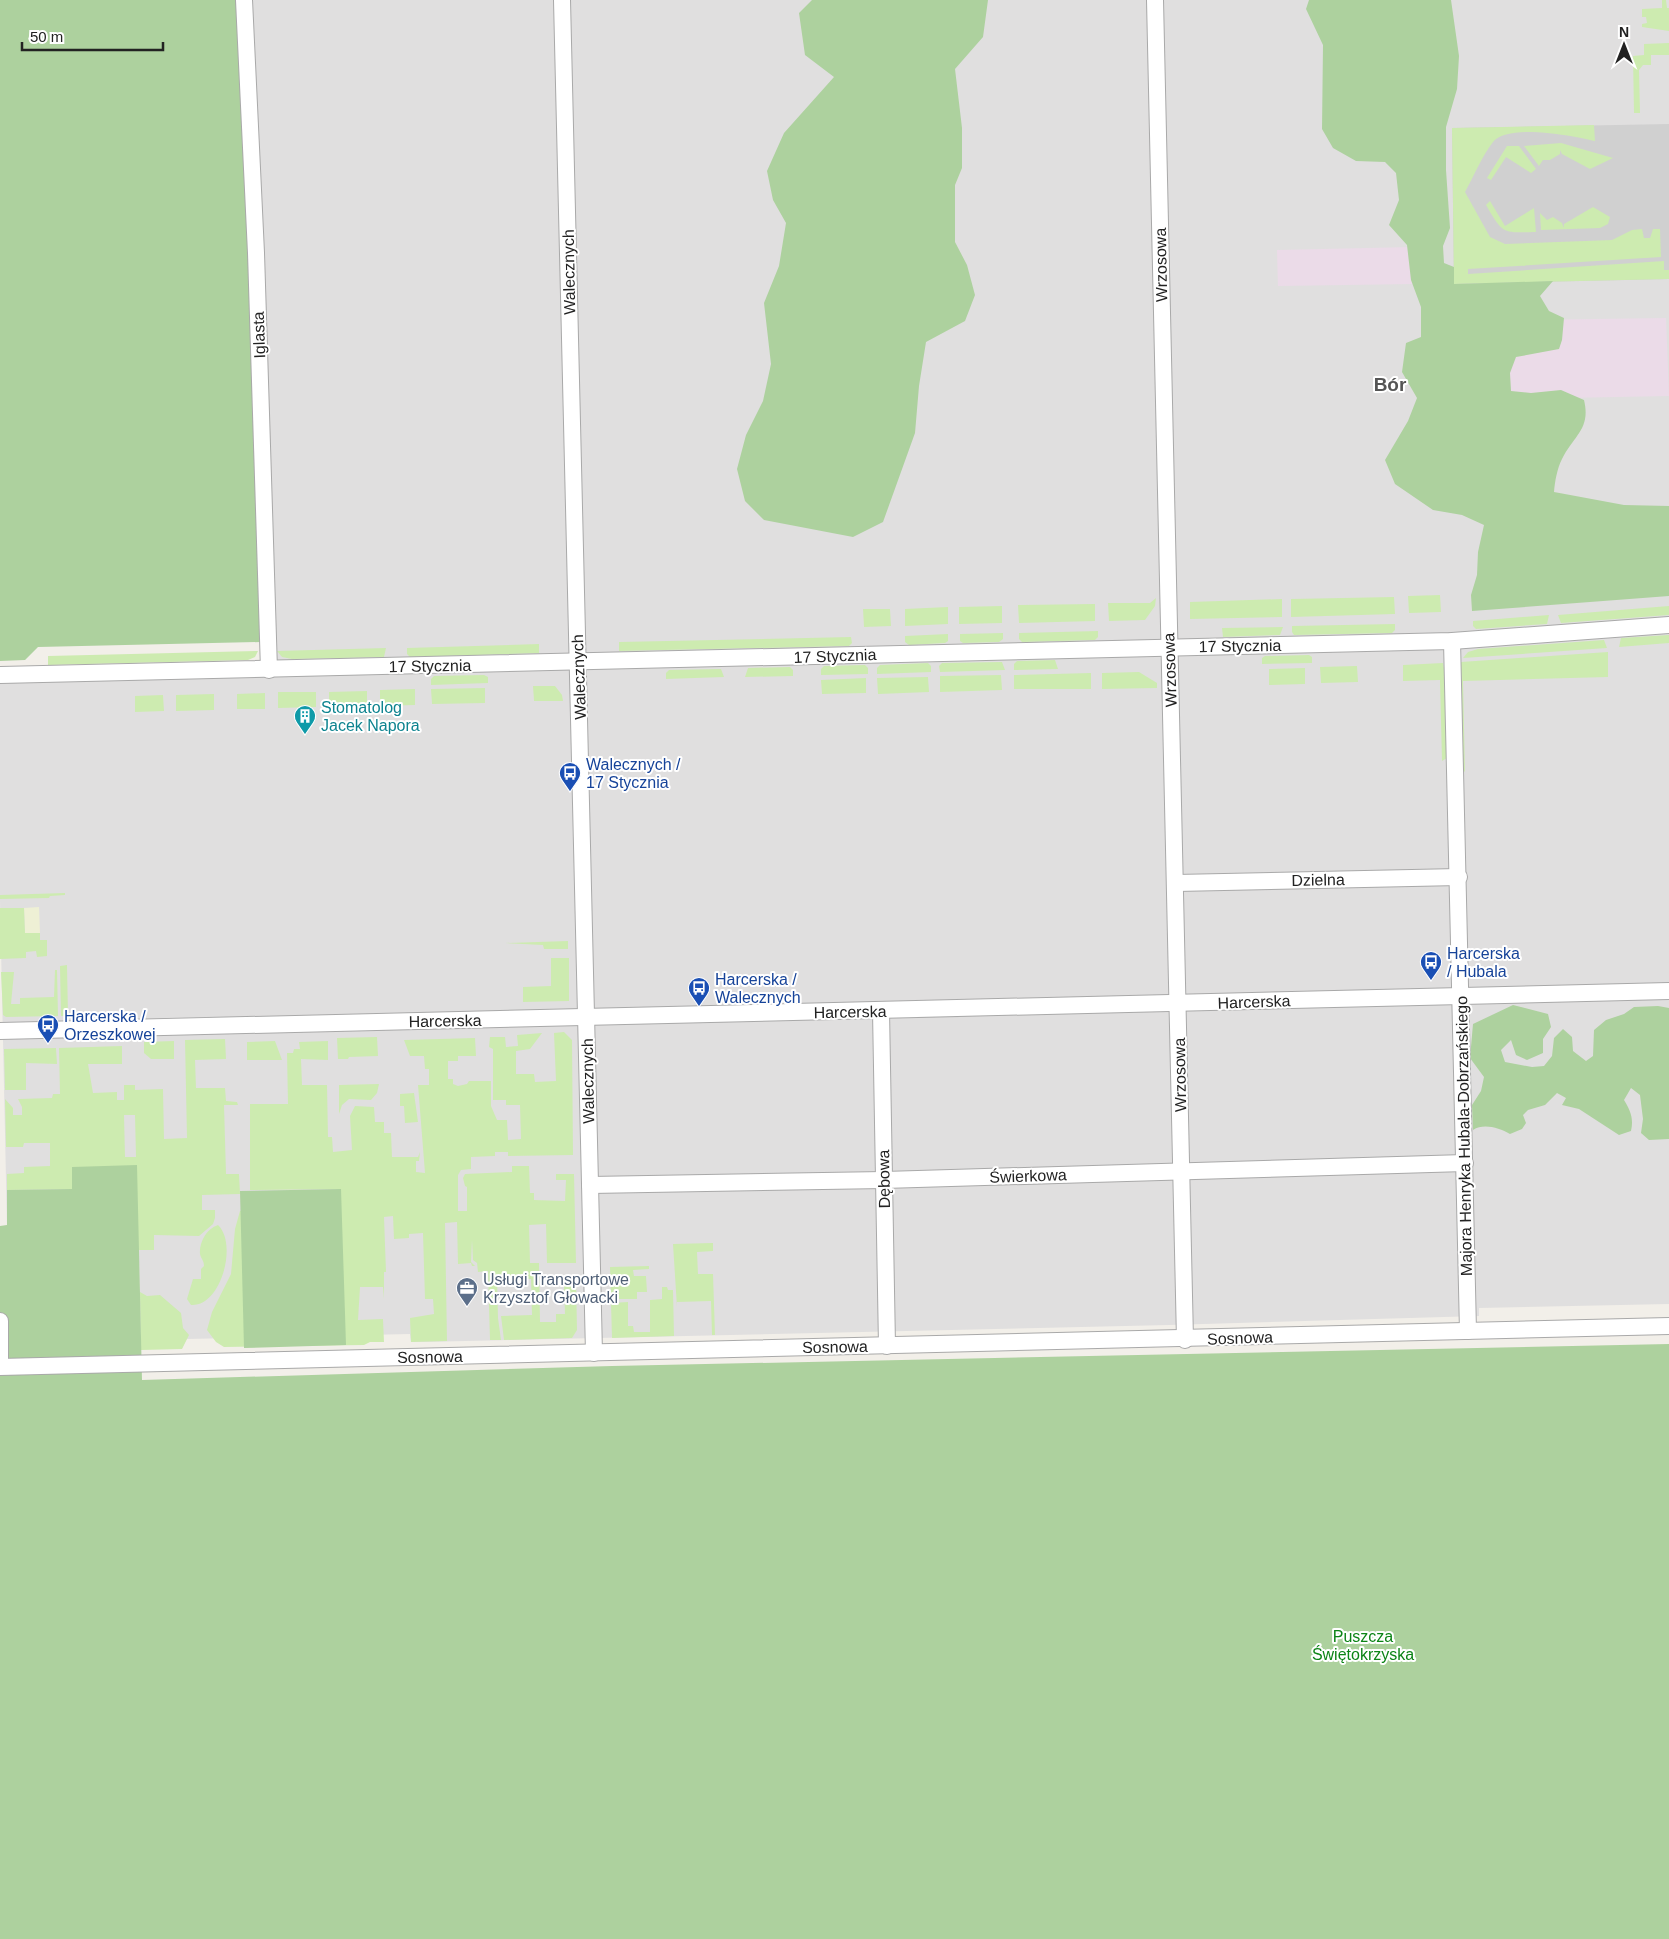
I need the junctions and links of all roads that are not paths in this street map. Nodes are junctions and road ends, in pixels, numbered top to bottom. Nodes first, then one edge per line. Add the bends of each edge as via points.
1 (244, 0) edge
2 (562, 0) edge
3 (1155, 0) edge
4 (1669, 625) edge
5 (1452, 641) junction
6 (1169, 647) junction
7 (579, 662) junction
8 (269, 670) junction
9 (0, 675) edge
10 (1459, 878) junction
11 (1176, 882) junction
12 (1669, 991) edge
13 (1461, 996) junction
14 (1179, 1004) junction
15 (880, 1011) junction
16 (586, 1018) junction
17 (0, 1030) edge
18 (1465, 1163) junction
19 (1182, 1172) junction
20 (884, 1180) junction
21 (590, 1185) junction
22 (0, 1321) edge
23 (1669, 1326) edge
24 (1468, 1331) junction
25 (1185, 1340) junction
26 (887, 1346) junction
27 (594, 1353) junction
28 (0, 1367) edge

1 - 8 street, Iglasta via 256,253
2 - 7 street, Walecznych
3 - 6 street, Wrzosowa
4 - 5 street, 17 Stycznia
5 - 6 street, 17 Stycznia
5 - 10 street, Majora Henryka Hubala-Dobrzańskiego
6 - 7 street, 17 Stycznia
6 - 11 street, Wrzosowa
7 - 8 street, 17 Stycznia
7 - 16 street, Walecznych
8 - 9 street, 17 Stycznia
10 - 11 street, Dzielna
10 - 13 street, Majora Henryka Hubala-Dobrzańskiego
11 - 14 street, Wrzosowa
12 - 13 street, Harcerska
13 - 14 street, Harcerska
13 - 18 street, Majora Henryka Hubala-Dobrzańskiego
14 - 15 street, Harcerska
14 - 19 street, Wrzosowa
15 - 16 street, Harcerska
15 - 20 street, Dębowa
16 - 17 street, Harcerska
16 - 21 street, Walecznych
18 - 19 street, Świerkowa
18 - 24 street, Majora Henryka Hubala-Dobrzańskiego
19 - 20 street, Świerkowa
19 - 25 street, Wrzosowa
20 - 21 street, Świerkowa
20 - 26 street, Dębowa
21 - 27 street, Walecznych
22 - 28 street
23 - 24 street, Sosnowa
24 - 25 street, Sosnowa
25 - 26 street, Sosnowa
26 - 27 street, Sosnowa
27 - 28 street, Sosnowa

